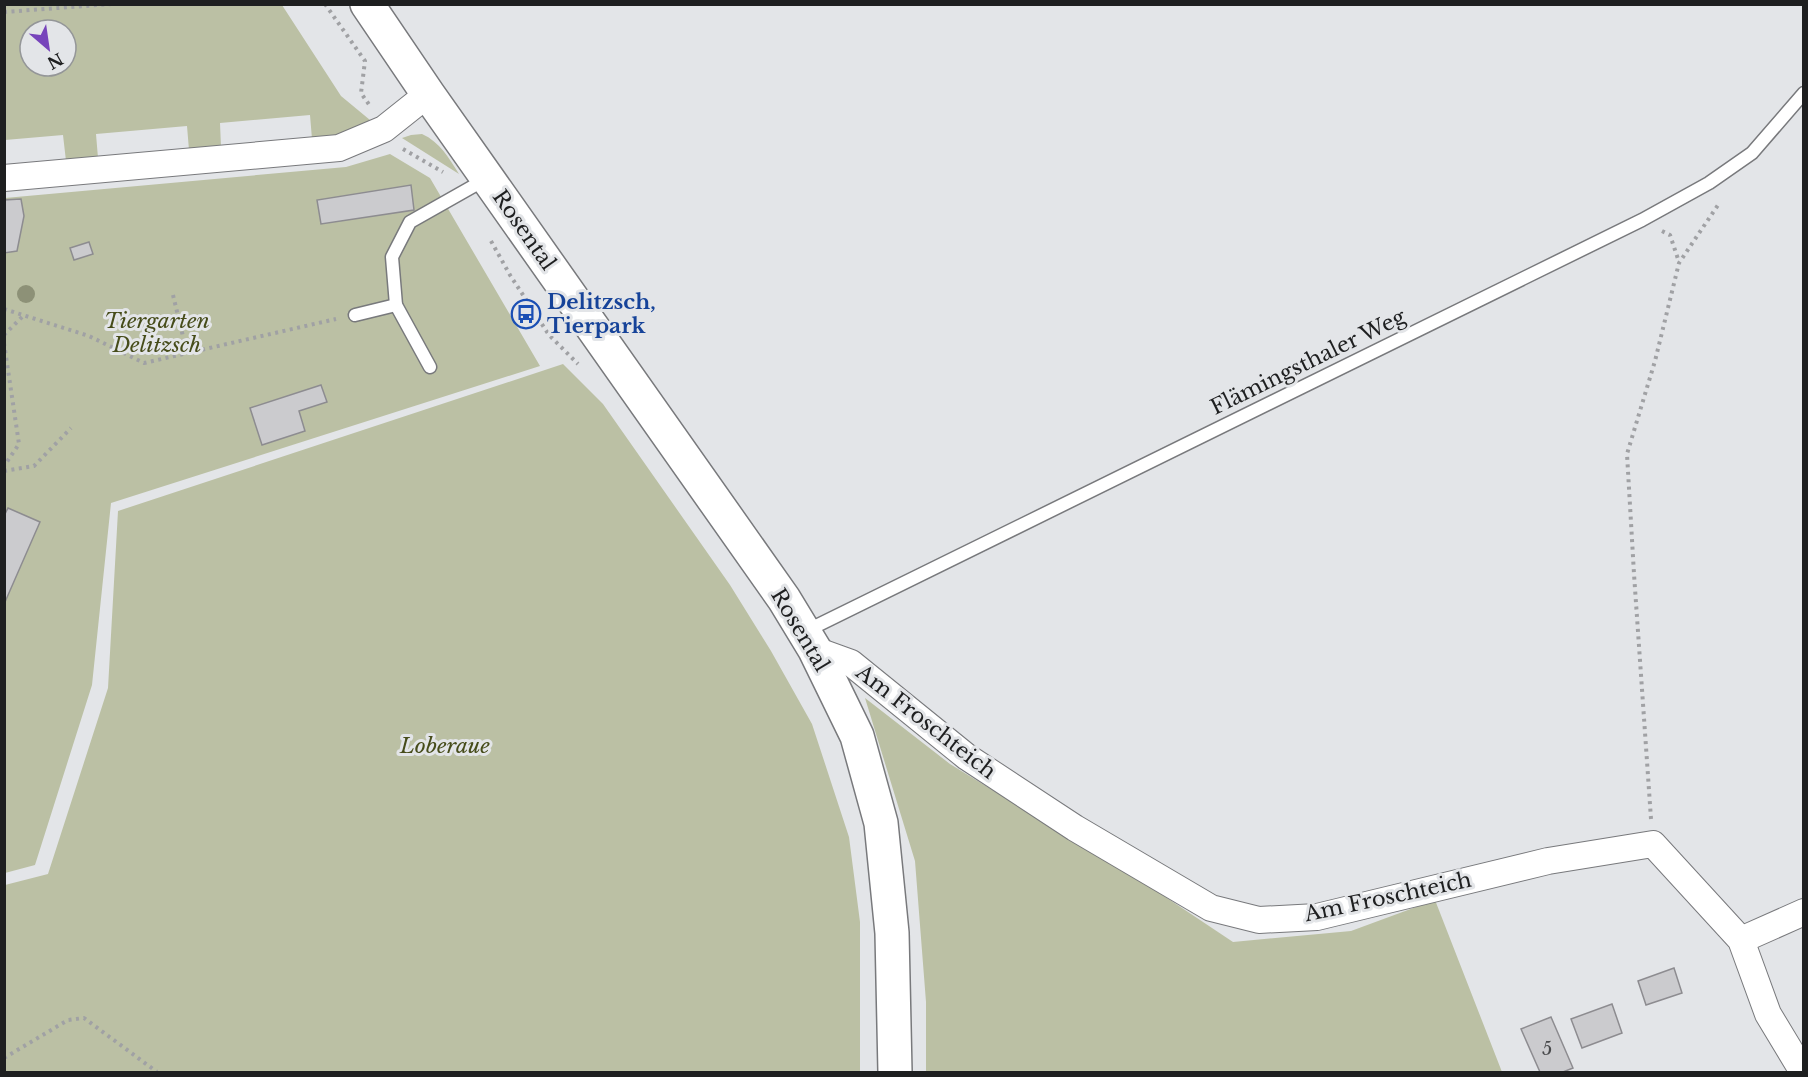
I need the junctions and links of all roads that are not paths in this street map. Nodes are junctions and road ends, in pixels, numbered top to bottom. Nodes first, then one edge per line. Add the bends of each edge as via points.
1 (367, 4) edge
2 (1803, 93) edge
3 (428, 94) junction
4 (4, 178) edge
5 (475, 185) junction
6 (396, 305) junction
7 (355, 315) road end
8 (430, 367) dead end
9 (810, 641) junction
10 (1803, 912) edge
11 (1741, 940) junction
12 (895, 1072) edge
13 (1803, 1072) edge

1 - 3 main road, Rosental
2 - 9 lane, Flämingsthaler Weg via 1752,153 1709,183 1642,220
3 - 4 street via 384,129 339,148
3 - 5 main road, Rosental
5 - 6 lane via 410,222 392,257
5 - 9 main road, Rosental via 770,580
6 - 7 lane
6 - 8 lane
9 - 11 street, Am Froschteich via 851,663 967,757 1075,828 1210,908 1259,920 1317,917 1548,861 1653,844
9 - 12 main road, Rosental via 857,736 881,823 892,933
10 - 11 street
11 - 13 street via 1768,1014

